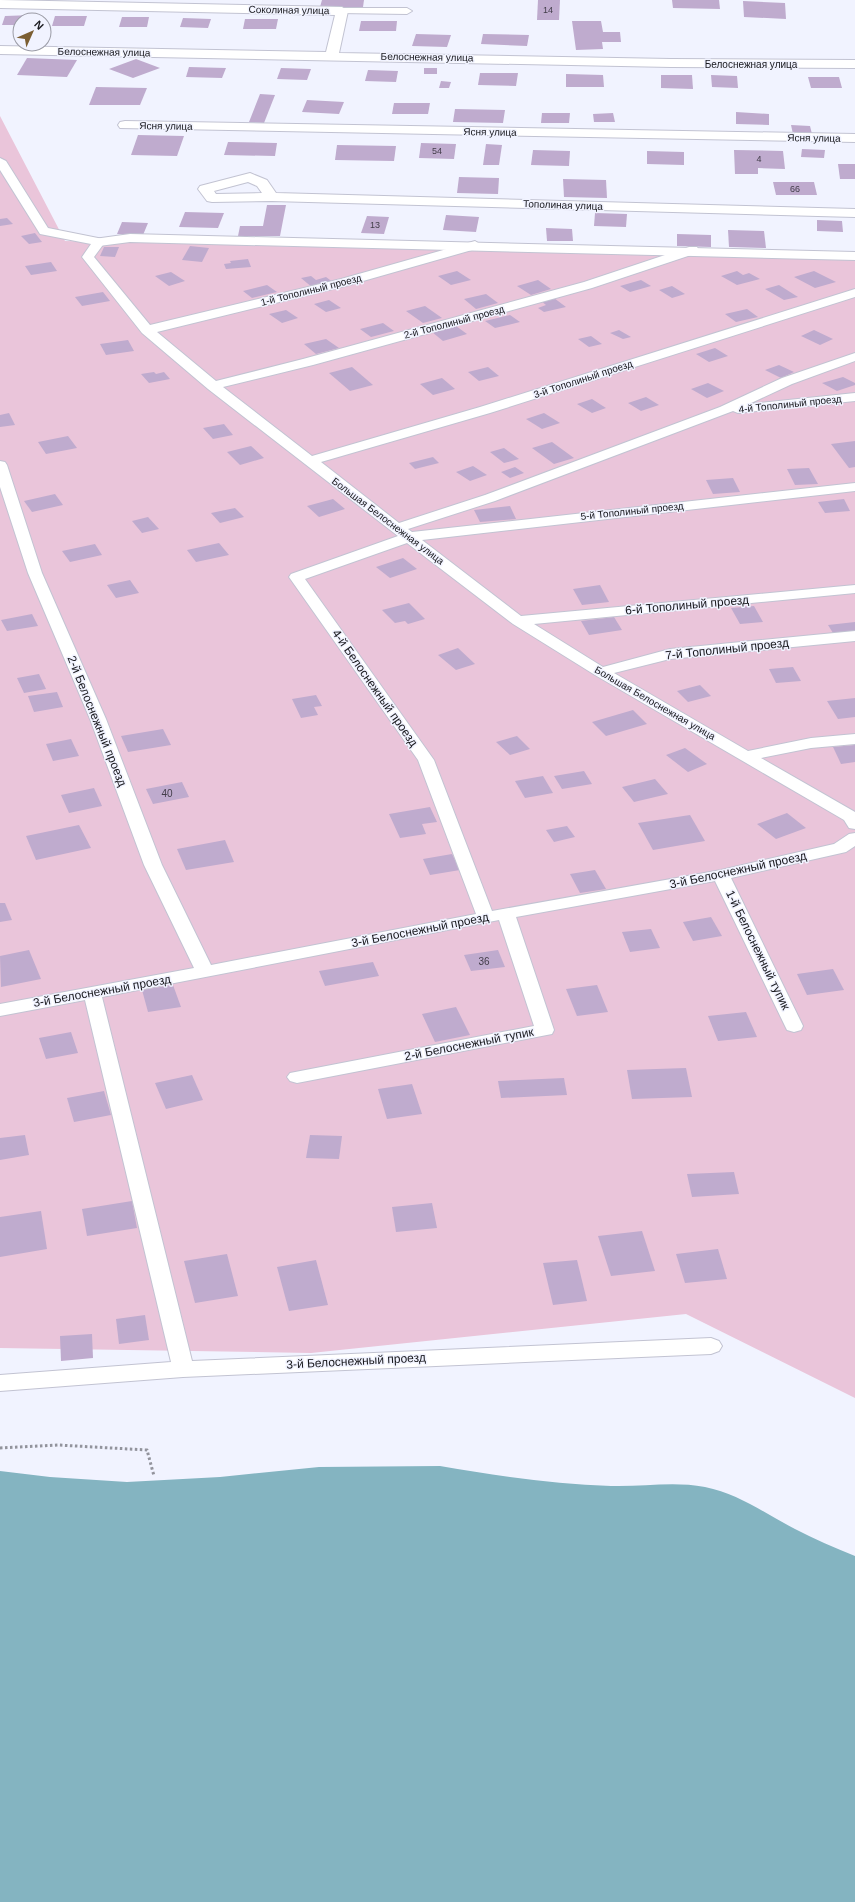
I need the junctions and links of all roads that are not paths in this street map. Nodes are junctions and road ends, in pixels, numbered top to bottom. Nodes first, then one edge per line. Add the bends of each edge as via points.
1 (0, 4) edge
2 (342, 11) junction
3 (407, 11) dead end
4 (0, 50) edge
5 (332, 55) junction
6 (855, 64) edge
7 (125, 125) dead end
8 (855, 138) edge
9 (0, 160) edge
10 (272, 197) dead end
11 (855, 213) edge
12 (99, 242) junction
13 (475, 245) junction
14 (692, 250) junction
15 (855, 256) edge
16 (855, 293) edge
17 (147, 330) junction
18 (855, 357) edge
19 (213, 386) junction
20 (855, 397) edge
21 (725, 410) junction
22 (310, 461) junction
23 (0, 465) edge
24 (855, 487) edge
25 (403, 532) junction
26 (855, 589) edge
27 (518, 621) junction
28 (855, 636) edge
29 (601, 672) junction
30 (855, 739) edge
31 (746, 756) junction
32 (854, 819) edge
33 (855, 838) edge
34 (721, 875) junction
35 (506, 915) junction
36 (486, 917) junction
37 (205, 972) junction
38 (92, 992) junction
39 (0, 1010) edge
40 (794, 1026) dead end
41 (296, 1078) dead end
42 (711, 1346) dead end
43 (183, 1369) junction
44 (0, 1383) edge

1 - 2 street, Соколиная улица
2 - 3 lane
2 - 5 street, Соколиная улица
4 - 5 street, Белоснежная улица
5 - 6 street, Белоснежная улица via 664,63
7 - 8 street, Ясня улица
9 - 12 lane via 44,231
10 - 11 street, Тополиная улица
12 - 13 street via 130,238
12 - 17 lane, Большая Белоснежная улица via 88,257
13 - 14 street
13 - 17 lane, 1-й Тополиный проезд via 345,282
14 - 15 street
14 - 19 lane, 2-й Тополиный проезд via 588,286
16 - 22 lane, 3-й Тополиный проезд via 485,410
17 - 19 lane, Большая Белоснежная улица
18 - 21 lane via 787,381
19 - 22 lane, Большая Белоснежная улица
20 - 21 lane, 4-й Тополиный проезд
21 - 25 lane
22 - 25 lane, Большая Белоснежная улица
23 - 37 lane, 2-й Белоснежный проезд via 35,573 98,719 153,865
24 - 25 lane, 5-й Тополиный проезд
25 - 27 lane, Большая Белоснежная улица
25 - 36 lane, 4-й Белоснежный проезд via 296,577 426,760
26 - 27 lane, 6-й Тополиный проезд
27 - 29 lane, Большая Белоснежная улица
28 - 29 lane, 7-й Тополиный проезд via 670,654
29 - 31 lane, Большая Белоснежная улица
30 - 31 lane via 811,743
31 - 32 lane, Большая Белоснежная улица
33 - 34 lane, 3-й Белоснежный проезд via 840,848
34 - 35 lane, 3-й Белоснежный проезд
34 - 40 lane, 1-й Белоснежный тупик
35 - 36 lane, 3-й Белоснежный проезд
35 - 41 lane, 2-й Белоснежный тупик via 545,1030
36 - 37 lane, 3-й Белоснежный проезд
37 - 38 lane, 3-й Белоснежный проезд
38 - 39 lane, 3-й Белоснежный проезд
38 - 43 lane
42 - 43 lane, 3-й Белоснежный проезд
43 - 44 lane, 3-й Белоснежный проезд

